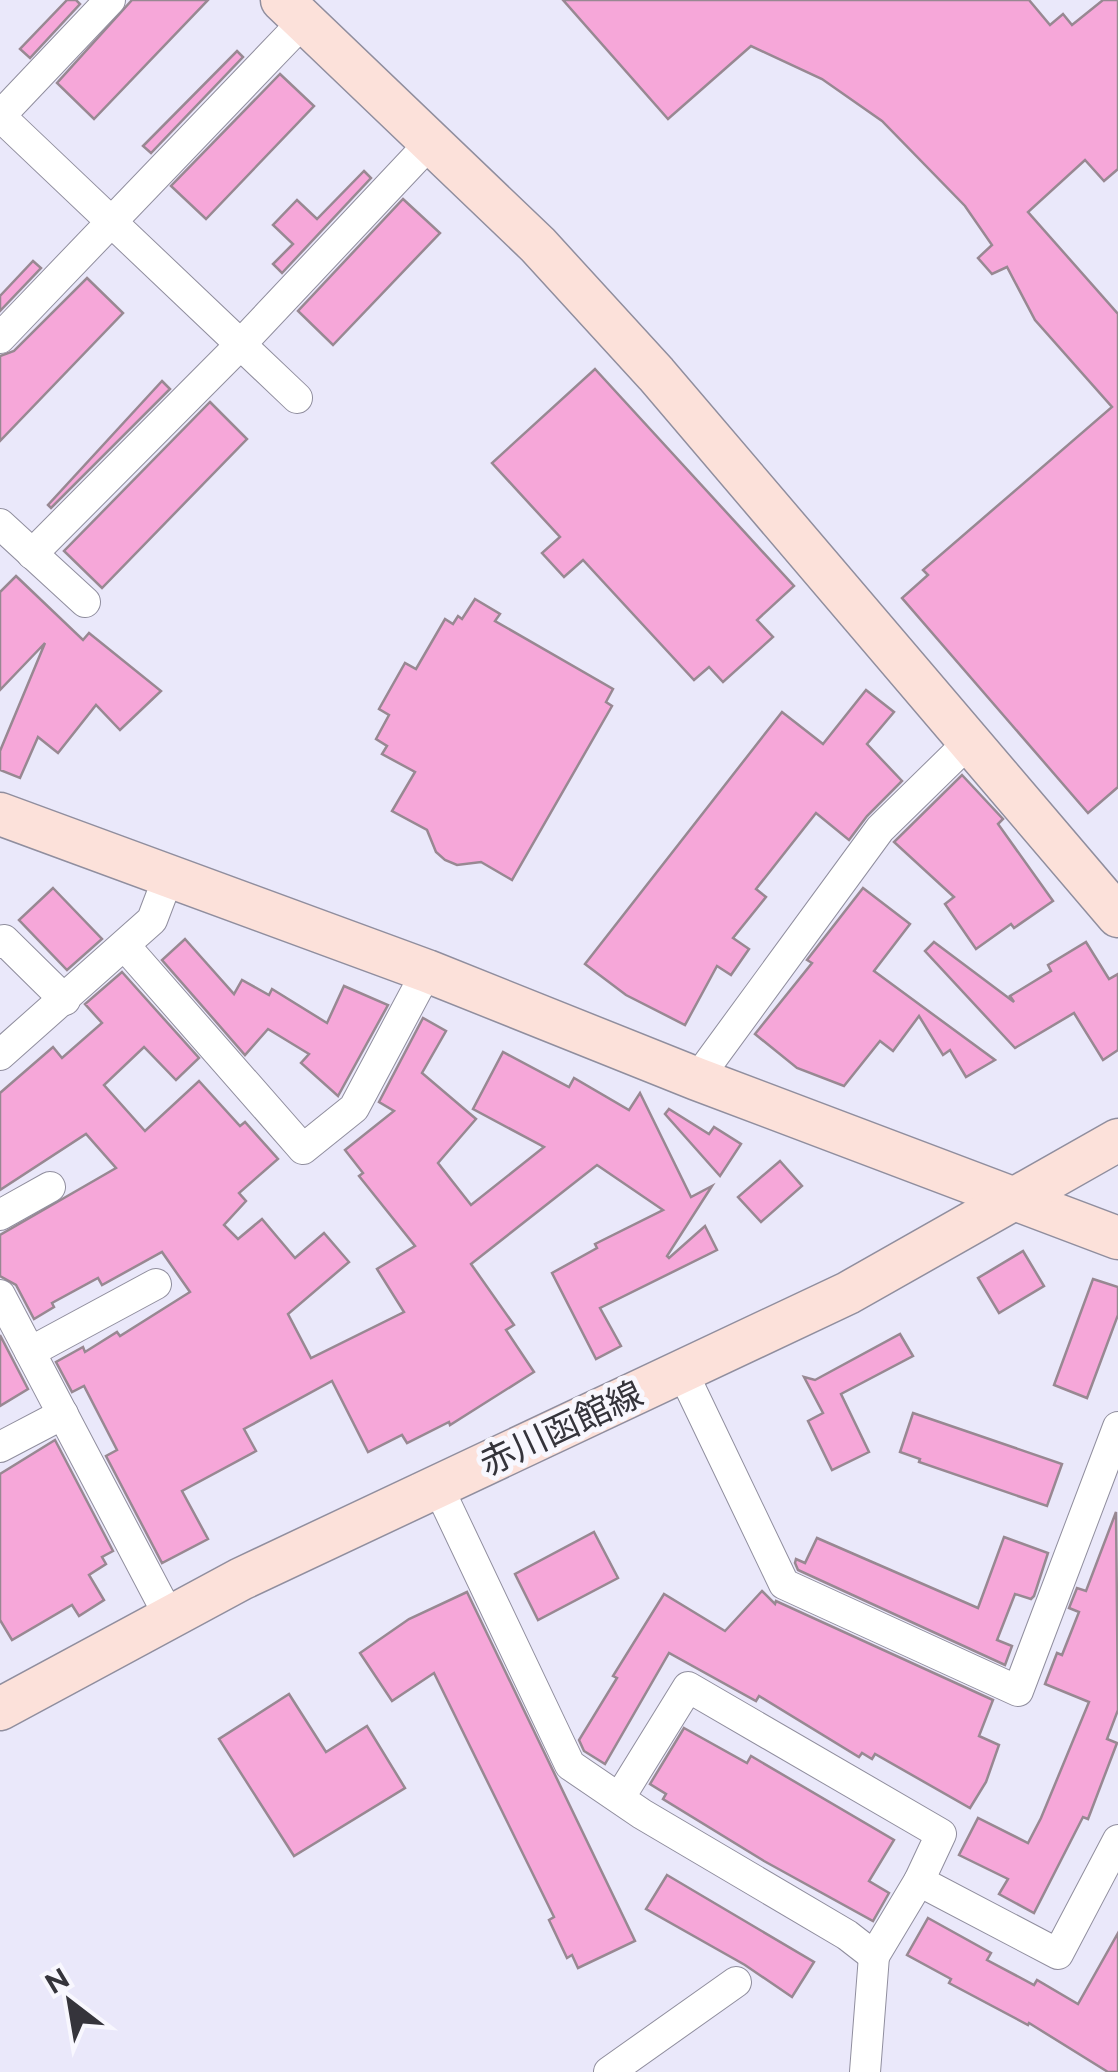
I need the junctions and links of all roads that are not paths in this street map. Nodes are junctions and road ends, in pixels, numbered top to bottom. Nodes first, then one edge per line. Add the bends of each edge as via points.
1 (110, 0) edge
2 (293, 11) edge
3 (0, 116) edge
4 (432, 141) junction
5 (111, 221) junction
6 (0, 338) edge
7 (241, 344) junction
8 (297, 398) dead end
9 (0, 524) edge
10 (32, 554) junction
11 (85, 602) dead end
12 (972, 740) junction
13 (0, 814) edge
14 (168, 878) junction
15 (1118, 916) edge
16 (0, 943) edge
17 (125, 946) junction
18 (426, 971) junction
19 (65, 1000) junction
20 (0, 1055) edge
21 (697, 1079) junction
22 (1118, 1140) edge
23 (50, 1187) dead end
24 (1010, 1199) junction
25 (0, 1215) edge
26 (1118, 1238) edge
27 (156, 1284) dead end
28 (0, 1295) edge
29 (30, 1352) junction
30 (682, 1371) junction
31 (64, 1414) junction
32 (1118, 1426) edge
33 (0, 1447) edge
34 (437, 1485) junction
35 (170, 1618) junction
36 (0, 1709) edge
37 (620, 1798) junction
38 (1118, 1840) edge
39 (919, 1881) junction
40 (874, 1956) junction
41 (736, 1982) dead end
42 (609, 2072) edge
43 (865, 2072) edge

1 - 3 street
2 - 4 street
2 - 5 street
3 - 5 street
4 - 7 street
4 - 12 street via 656,374
5 - 6 street
5 - 7 street
7 - 8 street
7 - 10 street
9 - 10 street
10 - 11 street
12 - 15 street
12 - 21 street via 880,828
13 - 14 street
14 - 17 street via 152,920
14 - 18 street
16 - 19 street
17 - 18 street via 303,1149 354,1108
17 - 19 street
18 - 21 street
19 - 20 street
21 - 24 street
22 - 24 street, 赤川函館線
23 - 25 street
24 - 26 street
24 - 30 street, 赤川函館線 via 848,1293
27 - 29 street
28 - 29 street
29 - 31 street
30 - 32 street via 784,1584 1018,1691
30 - 34 street, 赤川函館線
31 - 33 street
31 - 35 street
34 - 35 street, 赤川函館線
34 - 37 street via 570,1765
35 - 36 street, 赤川函館線
37 - 39 street via 688,1687 941,1834
37 - 40 street
38 - 39 street via 1058,1954
39 - 40 street
40 - 43 street
41 - 42 street

